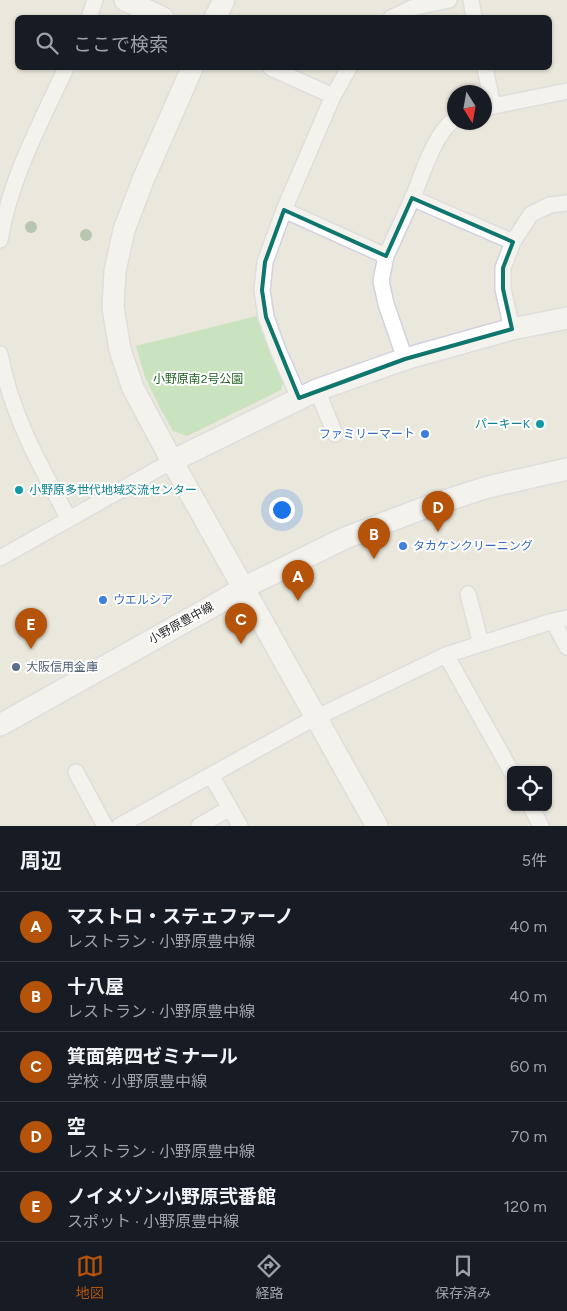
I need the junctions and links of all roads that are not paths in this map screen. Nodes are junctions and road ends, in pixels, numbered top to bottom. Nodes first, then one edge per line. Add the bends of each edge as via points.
1 (96, 0) edge
2 (125, 0) edge
3 (224, 0) edge
4 (449, 0) edge
5 (471, 0) edge
6 (90, 15) edge
7 (157, 15) edge
8 (216, 15) edge
9 (397, 15) edge
10 (474, 15) edge
11 (65, 70) edge
12 (191, 70) edge
13 (275, 70) edge
14 (348, 70) edge
15 (485, 70) edge
16 (487, 85) edge
17 (567, 91) edge
18 (333, 96) junction
19 (492, 106) edge
20 (447, 127) edge
21 (412, 198) junction
22 (567, 203) edge
23 (284, 210) junction
24 (0, 240) edge
25 (512, 242) junction
26 (386, 256) junction
27 (567, 318) edge
28 (512, 329) junction
29 (0, 354) edge
30 (405, 359) junction
31 (308, 394) junction
32 (335, 434) dead end
33 (172, 461) junction
34 (567, 469) edge
35 (69, 518) junction
36 (0, 558) edge
37 (243, 588) junction
38 (468, 594) dead end
39 (560, 620) edge
40 (481, 644) junction
41 (567, 647) edge
42 (446, 654) junction
43 (316, 718) junction
44 (2, 720) edge
45 (508, 766) edge
46 (76, 772) dead end
47 (211, 775) junction
48 (230, 808) junction
49 (533, 811) edge
50 (106, 826) edge
51 (119, 826) edge
52 (199, 826) edge
53 (240, 826) edge
54 (376, 826) edge
55 (541, 826) edge

1 - 6 street
2 - 7 street
3 - 8 street
4 - 9 street via 412,8
5 - 10 street
11 - 24 street via 20,168
12 - 33 street via 142,180 124,230 115,271 113,306 120,350 133,388
13 - 18 street
14 - 18 street
15 - 16 street
17 - 19 street
18 - 23 street
20 - 21 street via 437,140
21 - 25 street
21 - 26 street
22 - 25 street via 550,205 531,214
23 - 26 street
23 - 31 street via 264,262 262,290 266,317 278,350
25 - 28 street via 503,268 503,289
26 - 30 street via 381,281
27 - 28 street
28 - 30 street
29 - 35 street via 18,418 36,459
30 - 31 street
31 - 32 street
31 - 33 street
33 - 35 street
33 - 37 street
34 - 37 street, 小野原豊中線 via 488,487 429,506 345,538
35 - 36 street
37 - 43 street
37 - 44 street, 小野原豊中線
38 - 40 street
39 - 40 street
39 - 41 street
40 - 42 street
42 - 43 street
42 - 45 street
43 - 47 street
43 - 54 street
46 - 50 street
47 - 48 street
47 - 51 street
48 - 52 street
48 - 53 street
49 - 55 street

